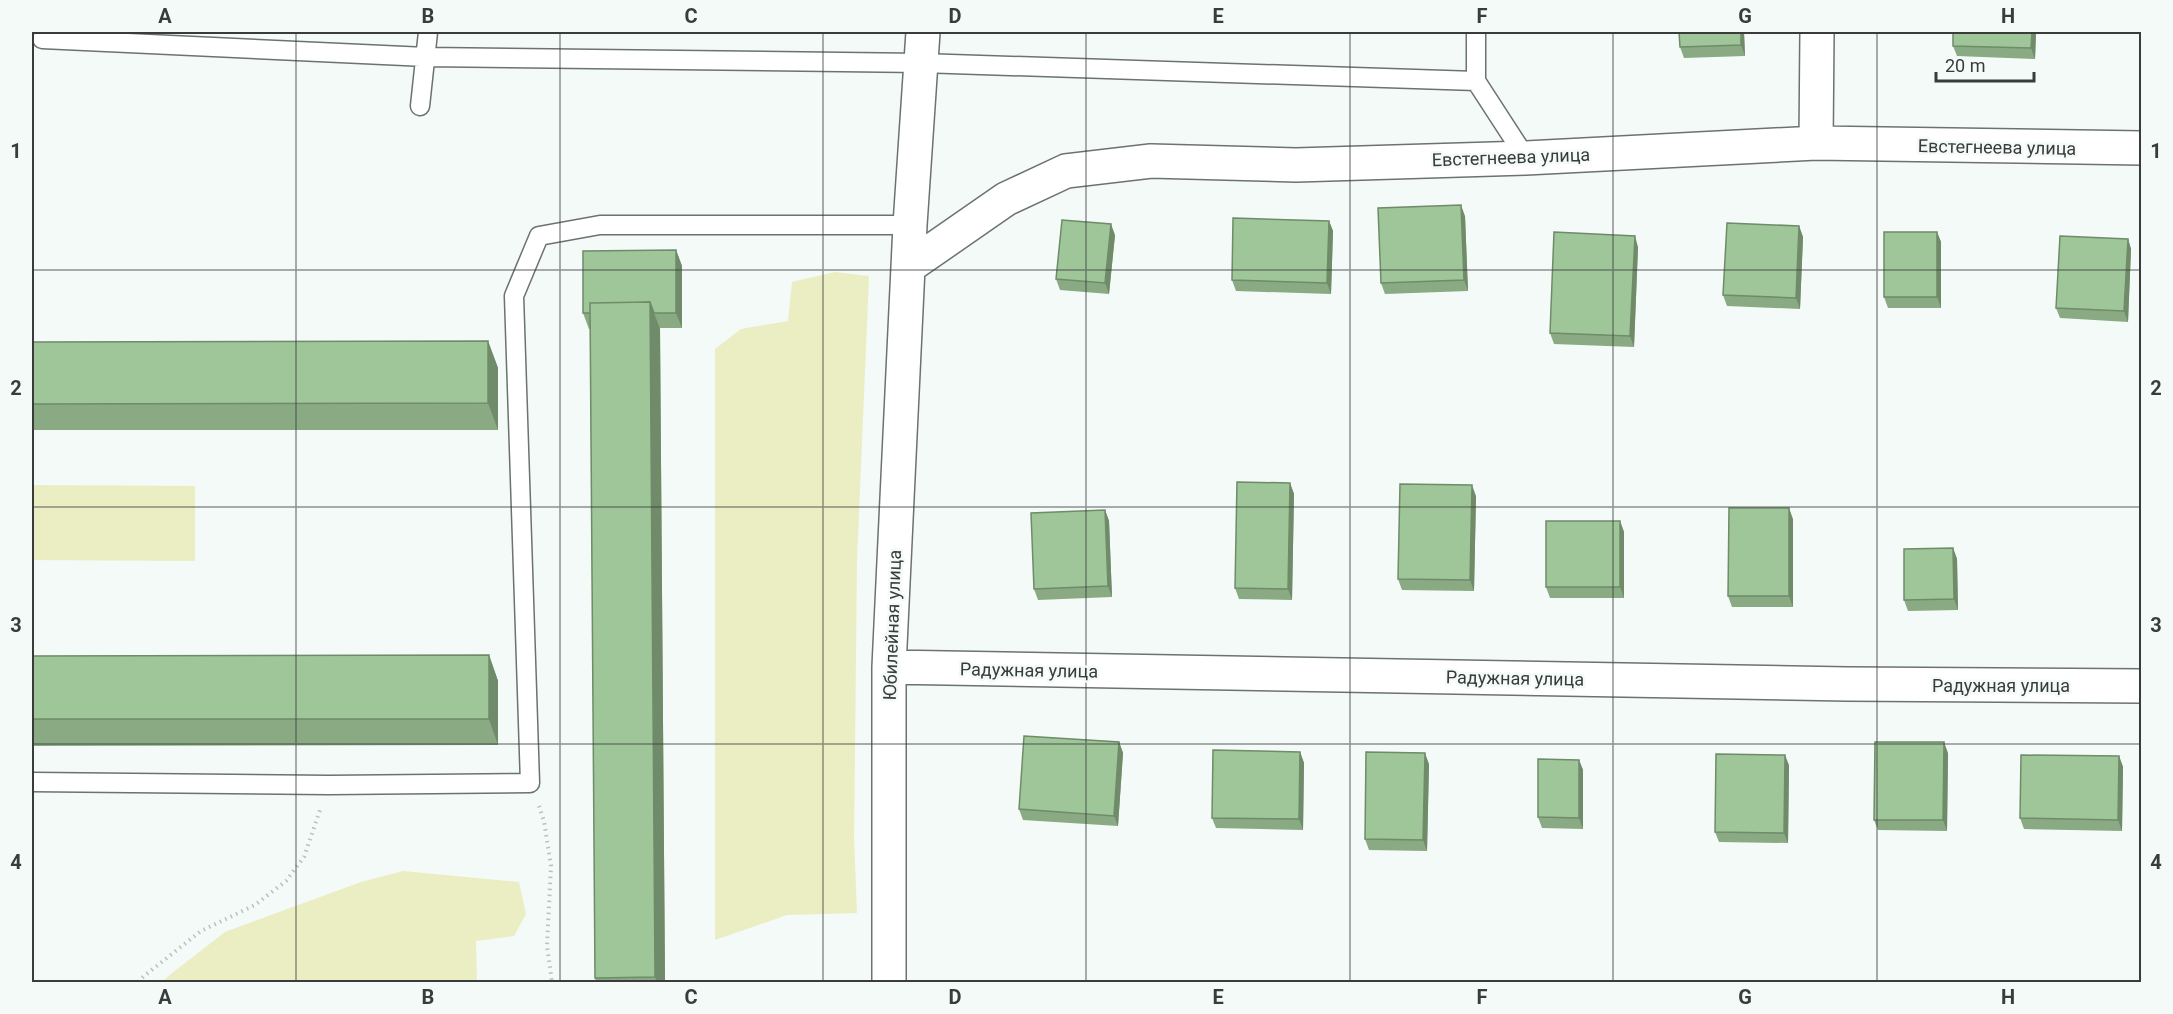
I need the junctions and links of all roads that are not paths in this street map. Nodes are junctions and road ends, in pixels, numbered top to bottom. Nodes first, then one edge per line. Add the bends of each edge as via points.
1 (428, 32) edge
2 (1476, 32) edge
3 (1817, 32) edge
4 (42, 39) dead end
5 (922, 47) edge
6 (426, 57) junction
7 (1476, 81) junction
8 (420, 106) dead end
9 (1816, 143) junction
10 (2142, 148) edge
11 (1526, 158) junction
12 (910, 225) junction
13 (908, 267) junction
14 (889, 668) junction
15 (2142, 686) edge
16 (32, 782) edge
17 (889, 982) edge

1 - 6 lane
2 - 7 lane
3 - 9 street
4 - 6 lane
5 - 6 lane
5 - 7 lane
5 - 12 street, Юбилейная улица
6 - 8 lane
7 - 11 lane
9 - 10 street, Евстегнеева улица
9 - 11 street, Евстегнеева улица
11 - 13 street, Евстегнеева улица via 1296,165 1150,161 1066,171 1006,199
12 - 13 street, Юбилейная улица
12 - 16 lane via 600,225 539,236 514,296 530,783
13 - 14 street, Юбилейная улица
14 - 15 street, Радужная улица
14 - 17 street, Юбилейная улица

